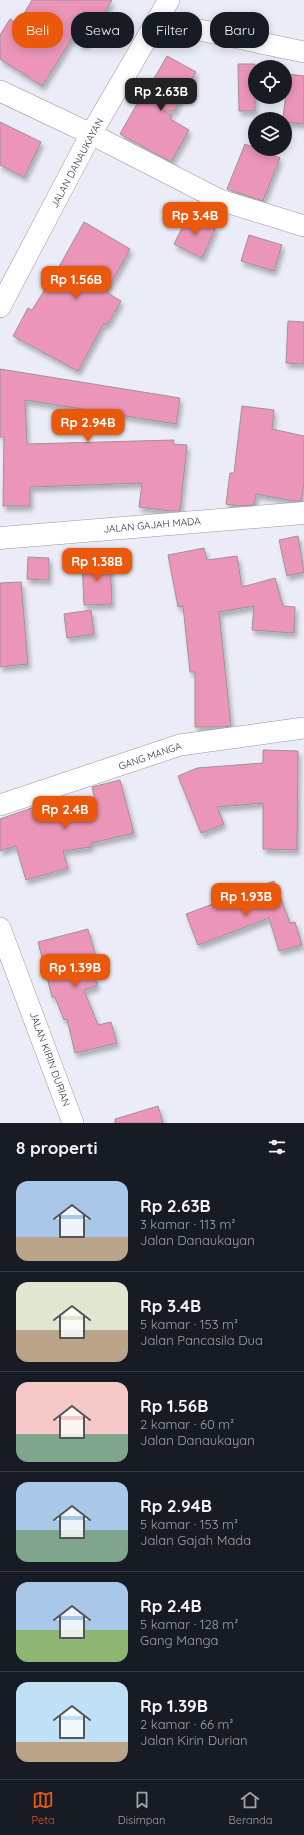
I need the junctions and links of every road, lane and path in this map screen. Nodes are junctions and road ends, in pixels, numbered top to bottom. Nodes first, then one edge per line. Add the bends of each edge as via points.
1 (169, 0) edge
2 (162, 12) edge
3 (202, 30) edge
4 (142, 47) edge
5 (304, 52) edge
6 (0, 91) edge
7 (91, 134) junction
8 (304, 226) edge
9 (0, 307) edge
10 (304, 513) edge
11 (0, 538) edge
12 (304, 728) edge
13 (0, 806) edge
14 (0, 928) edge
15 (73, 1123) edge

1 - 2 street, JALAN DANAUKAYAN
3 - 5 street
4 - 7 street, JALAN DANAUKAYAN
6 - 7 street
7 - 8 street via 220,200
7 - 9 street, JALAN DANAUKAYAN
10 - 11 main road, JALAN GAJAH MADA
12 - 13 street, GANG MANGA via 180,745
14 - 15 street, JALAN KIRIN DURIAN

